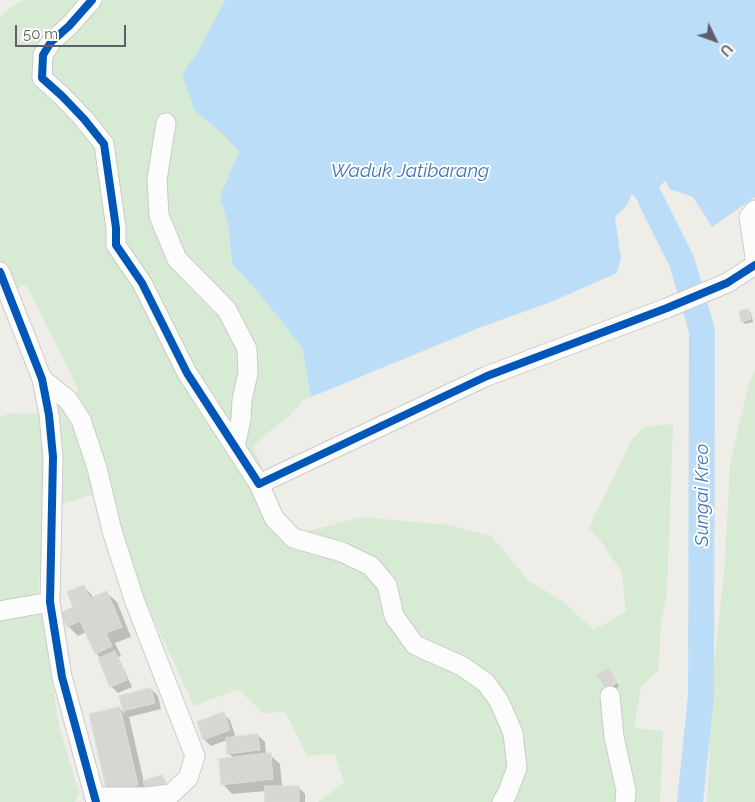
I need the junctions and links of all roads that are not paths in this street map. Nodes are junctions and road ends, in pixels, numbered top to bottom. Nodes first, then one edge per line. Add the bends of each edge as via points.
1 (92, 0) edge
2 (166, 123) dead end
3 (755, 210) edge
4 (755, 257) edge
5 (755, 265) edge
6 (0, 272) edge
7 (42, 379) junction
8 (235, 447) junction
9 (261, 483) junction
10 (50, 602) junction
11 (0, 611) edge
12 (610, 696) dead end
13 (96, 800) edge
14 (502, 802) edge
15 (625, 802) edge

1 - 8 street via 51,42 43,55 42,78 84,119 104,144 116,245 142,283 187,373
2 - 8 street via 157,180 159,216 177,259 227,310 247,349 248,373
3 - 4 street via 750,217
5 - 9 street via 728,283 487,376
6 - 7 street
7 - 10 street via 53,457
7 - 13 street via 68,400 81,420 135,602 194,756 188,778 171,794
8 - 9 street
9 - 14 street via 274,518 293,538 342,552 371,566 387,585 394,616 415,645 462,666 486,683 499,701 513,733 517,768
10 - 11 street
10 - 13 street via 62,677
12 - 15 street via 614,737 626,790

